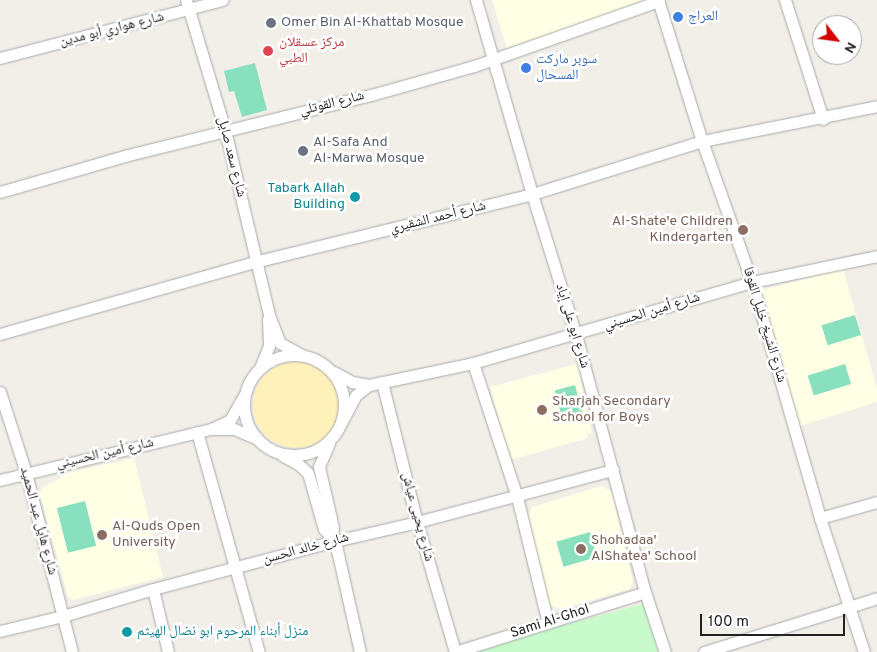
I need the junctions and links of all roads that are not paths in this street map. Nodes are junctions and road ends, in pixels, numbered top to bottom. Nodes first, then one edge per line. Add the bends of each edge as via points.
1 (223, 0) edge
2 (476, 0) edge
3 (659, 0) edge
4 (785, 0) edge
5 (187, 5) edge
6 (0, 58) edge
7 (494, 60) junction
8 (877, 106) edge
9 (823, 119) junction
10 (225, 130) junction
11 (702, 141) junction
12 (0, 192) edge
13 (532, 194) junction
14 (877, 256) edge
15 (258, 261) junction
16 (752, 282) junction
17 (270, 315) junction
18 (0, 334) edge
19 (576, 335) junction
20 (303, 356) junction
21 (473, 363) junction
22 (324, 366) junction
23 (257, 373) junction
24 (382, 382) junction
25 (369, 385) junction
26 (248, 389) junction
27 (0, 392) edge
28 (340, 424) junction
29 (211, 429) junction
30 (197, 432) junction
31 (334, 435) junction
32 (259, 440) junction
33 (275, 451) junction
34 (613, 470) junction
35 (26, 473) junction
36 (0, 480) edge
37 (517, 497) junction
38 (877, 502) edge
39 (820, 518) junction
40 (417, 522) junction
41 (333, 539) junction
42 (236, 567) junction
43 (154, 589) junction
44 (645, 592) junction
45 (877, 598) edge
46 (850, 606) junction
47 (62, 616) junction
48 (548, 622) junction
49 (0, 631) edge
50 (72, 652) edge
51 (168, 652) edge
52 (259, 652) edge
53 (360, 652) edge
54 (455, 652) edge
55 (665, 652) edge
56 (704, 652) edge
57 (864, 652) edge

1 - 5 street, شارع هواري أبو مدين
2 - 7 street, شارع ابو على إياد
3 - 7 street, شارع القوتلي
3 - 11 street, شارع الشيخ خليل القوقا
4 - 9 street
5 - 6 street, شارع هواري أبو مدين
5 - 10 street, شارع سعد صايل
7 - 10 street, شارع القوتلي via 371,95
7 - 13 street, شارع ابو على إياد
8 - 9 street, شارع أحمد الشقيري
9 - 11 street, شارع أحمد الشقيري
10 - 12 street, شارع القوتلي
10 - 15 street, شارع سعد صايل
11 - 13 street, شارع أحمد الشقيري
11 - 16 street, شارع الشيخ خليل القوقا
13 - 15 street, شارع أحمد الشقيري
13 - 19 street, شارع ابو على إياد
14 - 16 street, شارع أمين الحسيني
15 - 17 street, شارع سعد صايل
15 - 18 street, شارع أحمد الشقيري
16 - 19 street, شارع أمين الحسيني
16 - 39 street, شارع الشيخ خليل القوقا
17 - 20 street, شارع سعد صايل via 280,343
17 - 23 street, شارع سعد صايل via 267,322 270,346
19 - 21 street, شارع أمين الحسيني
19 - 34 street, شارع ابو على إياد
20 - 22 street
20 - 23 street via 279,358
21 - 24 street, شارع أمين الحسيني
21 - 37 street
22 - 25 street, شارع أمين الحسيني via 347,380
22 - 28 street via 342,390 344,406
23 - 26 street
24 - 25 street, شارع أمين الحسيني
24 - 40 street, شارع يحيى عياش
25 - 28 street via 356,395
26 - 29 street, شارع أمين الحسيني via 230,420
26 - 32 street via 246,415
27 - 35 street, شارع هايل عبد الحميد
28 - 31 street
29 - 30 street, شارع أمين الحسيني
29 - 32 street, شارع أمين الحسيني via 234,429
30 - 35 street, شارع أمين الحسيني
30 - 42 street
31 - 33 street via 307,453 291,455
31 - 41 street via 319,467
32 - 33 street
33 - 41 street via 308,473 324,529
34 - 37 street, شارع خالد الحسن
34 - 44 street, شارع ابو على إياد
35 - 36 street, شارع أمين الحسيني
35 - 47 street, شارع هايل عبد الحميد
37 - 40 street, شارع خالد الحسن
37 - 48 street
38 - 39 street
39 - 46 street, شارع الشيخ خليل القوقا
40 - 41 street, شارع خالد الحسن
40 - 54 street, شارع يحيى عياش
41 - 42 street, شارع خالد الحسن
41 - 53 street
42 - 43 street, شارع خالد الحسن
42 - 52 street
43 - 47 street, شارع خالد الحسن
43 - 51 street
44 - 48 street, Sami Al-Ghol
44 - 55 street, شارع ابو على إياد
45 - 46 street
46 - 56 street
46 - 57 street, شارع الشيخ خليل القوقا
47 - 49 street, شارع خالد الحسن
47 - 50 street, شارع هايل عبد الحميد
48 - 54 street, Sami Al-Ghol

